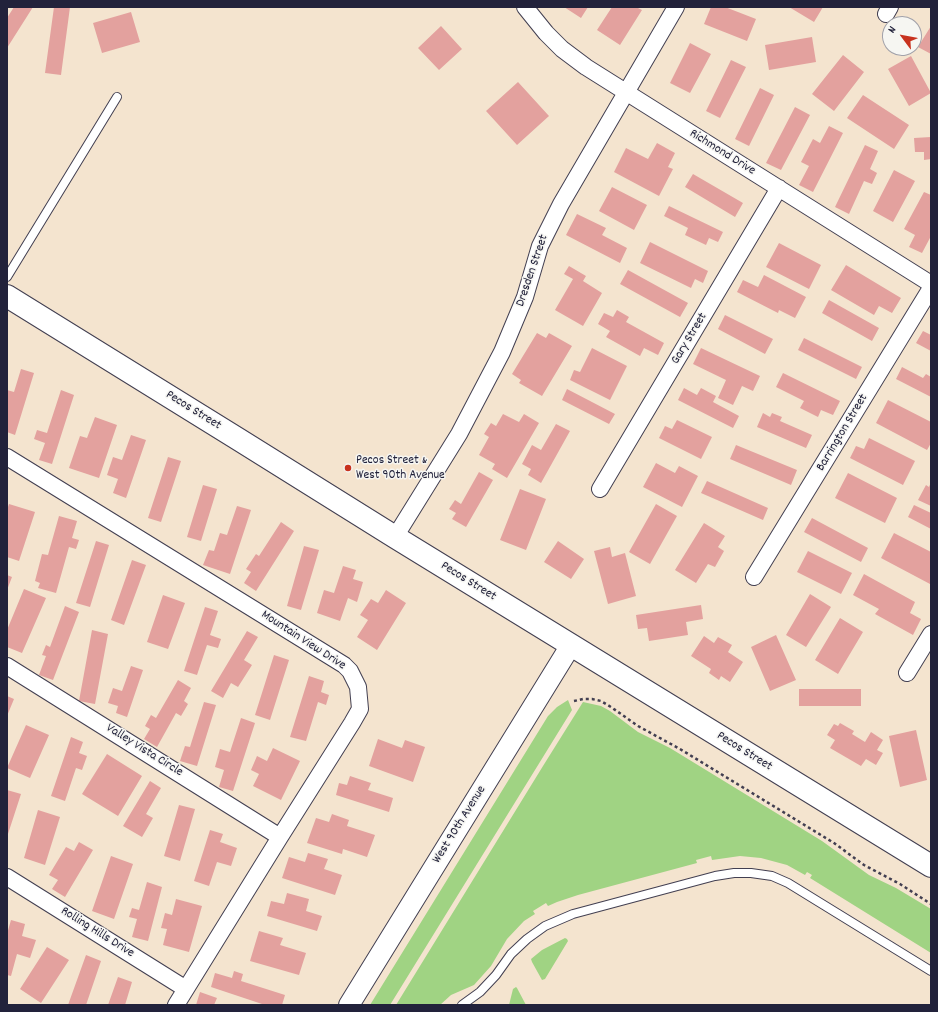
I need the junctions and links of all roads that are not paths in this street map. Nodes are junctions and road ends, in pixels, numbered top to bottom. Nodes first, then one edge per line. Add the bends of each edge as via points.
1 (525, 7) edge
2 (676, 7) edge
3 (626, 94) junction
4 (117, 97) dead end
5 (780, 188) junction
6 (7, 277) edge
7 (931, 284) edge
8 (931, 288) edge
9 (7, 296) edge
10 (7, 457) edge
11 (600, 489) dead end
12 (395, 537) junction
13 (754, 577) dead end
14 (931, 634) edge
15 (571, 645) junction
16 (7, 666) edge
17 (907, 673) dead end
18 (280, 837) junction
19 (931, 866) edge
20 (7, 877) edge
21 (931, 971) edge
22 (186, 989) junction
23 (176, 1005) edge
24 (349, 1005) edge
25 (462, 1005) edge

1 - 3 street, Richmond Drive via 562,49
2 - 3 street, Dresden Street
3 - 5 street, Richmond Drive
3 - 12 street, Dresden Street via 547,230 525,297 502,352 459,434
4 - 6 lane
5 - 7 street, Richmond Drive
5 - 11 street, Gary Street
8 - 13 street, Barrington Street
9 - 12 main road, Pecos Street
10 - 18 street, Mountain View Drive via 350,671 358,687 360,709
12 - 15 main road, Pecos Street
14 - 17 street
15 - 19 main road, Pecos Street
15 - 24 street, West 90th Avenue
16 - 18 street, Valley Vista Circle
18 - 22 street, Mountain View Drive
20 - 22 street, Rolling Hills Drive
21 - 25 lane via 788,883 772,876 734,872 573,914 545,926 511,954 486,987
22 - 23 street, Mountain View Drive

